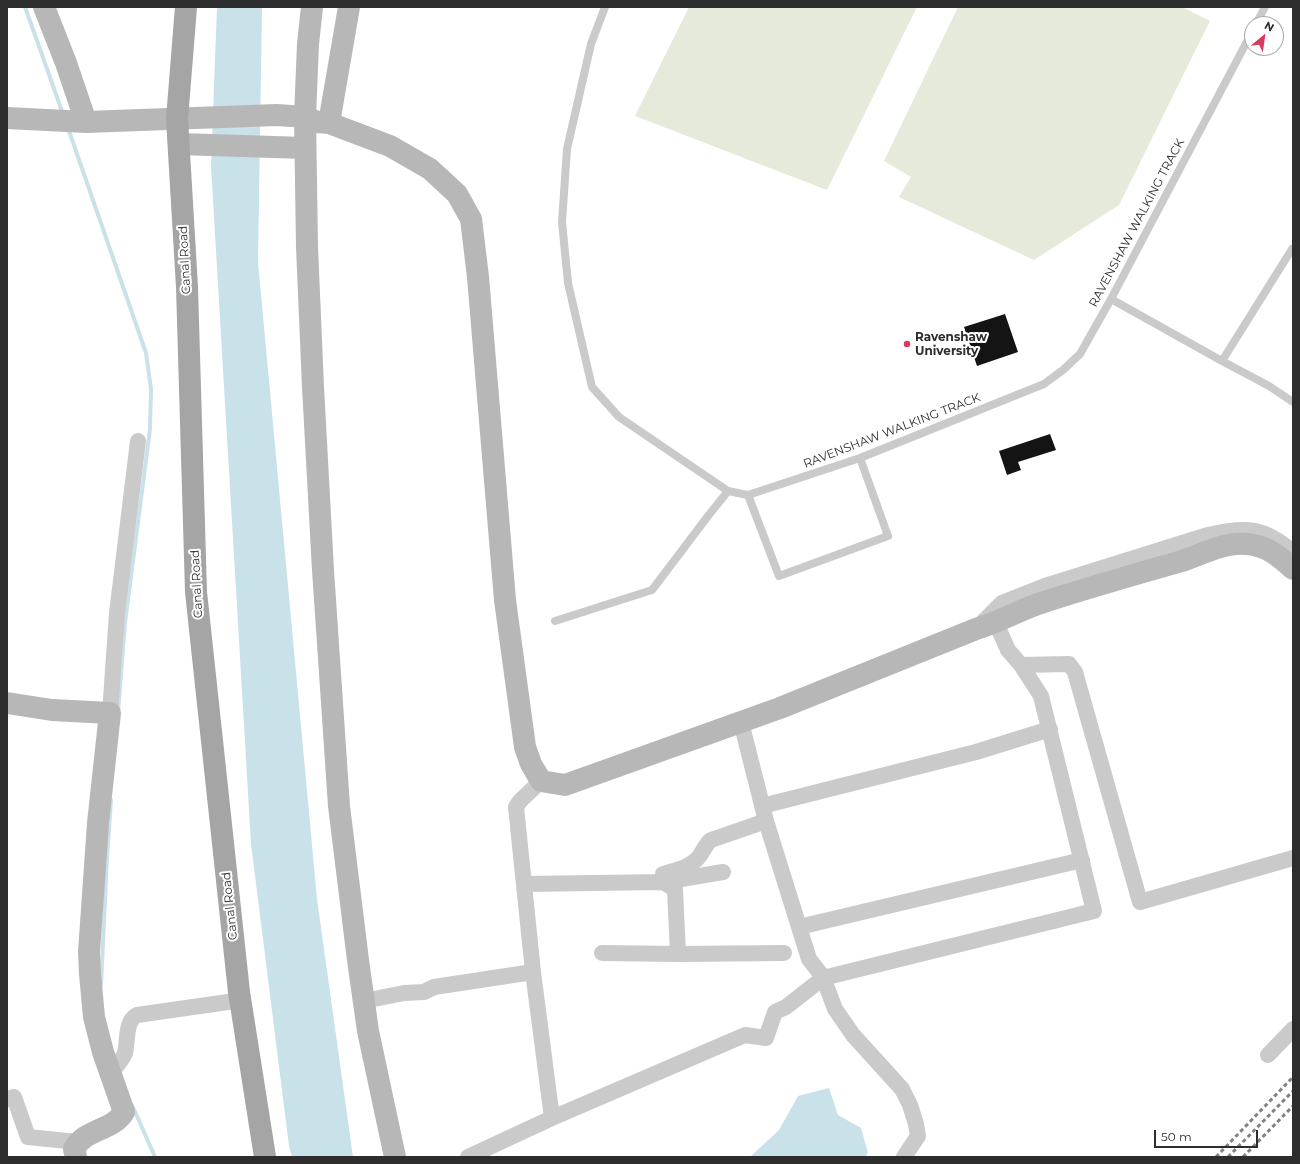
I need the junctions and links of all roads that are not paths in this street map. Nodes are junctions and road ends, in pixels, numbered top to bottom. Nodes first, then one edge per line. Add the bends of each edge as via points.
1 (44, 7) edge
2 (186, 7) edge
3 (312, 7) edge
4 (338, 7) edge
5 (349, 7) edge
6 (605, 7) edge
7 (1266, 7) edge
8 (1261, 16) edge
9 (1244, 47) edge
10 (7, 118) edge
11 (183, 119) junction
12 (74, 121) junction
13 (317, 121) junction
14 (179, 144) junction
15 (305, 148) junction
16 (1293, 248) edge
17 (1111, 299) junction
18 (1222, 361) junction
19 (1293, 402) edge
20 (138, 441) dead end
21 (860, 458) junction
22 (728, 491) junction
23 (748, 495) junction
24 (1293, 552) edge
25 (1293, 569) edge
26 (555, 620) dead end
27 (986, 626) junction
28 (1020, 665) junction
29 (7, 703) edge
30 (110, 713) junction
31 (741, 722) junction
32 (1050, 730) junction
33 (541, 781) junction
34 (762, 806) junction
35 (766, 821) junction
36 (1293, 858) edge
37 (1082, 860) junction
38 (723, 872) dead end
39 (663, 882) junction
40 (524, 884) junction
41 (799, 927) junction
42 (602, 953) dead end
43 (784, 953) dead end
44 (678, 954) junction
45 (533, 972) junction
46 (823, 978) junction
47 (242, 1000) junction
48 (364, 1001) junction
49 (1293, 1029) edge
50 (1268, 1055) dead end
51 (110, 1074) junction
52 (7, 1099) edge
53 (552, 1118) junction
54 (76, 1149) edge
55 (265, 1157) edge
56 (395, 1157) edge
57 (468, 1157) edge
58 (904, 1157) edge

1 - 12 main road via 66,63
2 - 11 main road, Canal Road
3 - 13 main road via 308,44
4 - 13 main road
5 - 13 main road
6 - 22 lane, RAVENSHAW WALKING TRACK via 591,44 567,149 562,222 568,283 592,387 619,417
7 - 8 lane
9 - 17 lane, RAVENSHAW WALKING TRACK
10 - 12 main road
11 - 12 main road
11 - 13 main road via 277,115
11 - 14 main road, Canal Road
13 - 15 main road
13 - 33 main road via 390,146 430,169 457,194 471,219 479,285 505,600 525,747
14 - 15 main road
14 - 47 main road, Canal Road via 187,295 196,592 239,992
15 - 48 main road via 312,379 324,578 340,806
16 - 18 lane
17 - 18 lane
17 - 21 lane, RAVENSHAW WALKING TRACK via 1080,354 1044,384
18 - 19 lane
20 - 30 street via 117,612
21 - 23 lane, RAVENSHAW WALKING TRACK
21 - 23 lane via 888,536 779,576
22 - 23 lane, RAVENSHAW WALKING TRACK
22 - 26 lane via 652,590
24 - 27 street via 1262,532 1248,529 1208,535 1045,586 1002,603
25 - 27 main road via 1267,549 1247,544 1232,544 1043,602
27 - 28 street
27 - 31 main road
28 - 32 street via 1041,696
28 - 36 street via 1069,664 1075,672 1140,902
29 - 30 main road via 52,710
30 - 51 main road via 98,824 89,952 94,1017
31 - 33 main road via 565,785
31 - 34 street
32 - 34 street via 976,752
32 - 37 street
33 - 40 street via 516,807
34 - 35 street
35 - 39 street via 711,840 689,866 663,874
35 - 41 street
37 - 41 street
37 - 46 street via 1094,911
38 - 39 street
39 - 40 street
39 - 44 street via 675,889
40 - 45 street
41 - 46 street via 809,959
42 - 44 street
43 - 44 street
45 - 48 street
45 - 53 street
46 - 53 street via 776,1012 766,1038 745,1035
46 - 58 street via 835,1009 853,1035 902,1089 910,1105 918,1136
47 - 51 street via 136,1015 128,1025 125,1054
47 - 55 main road, Canal Road
48 - 56 main road
49 - 50 street
51 - 54 main road via 124,1112 120,1119 83,1137
52 - 54 street via 14,1096 28,1137
53 - 57 street

